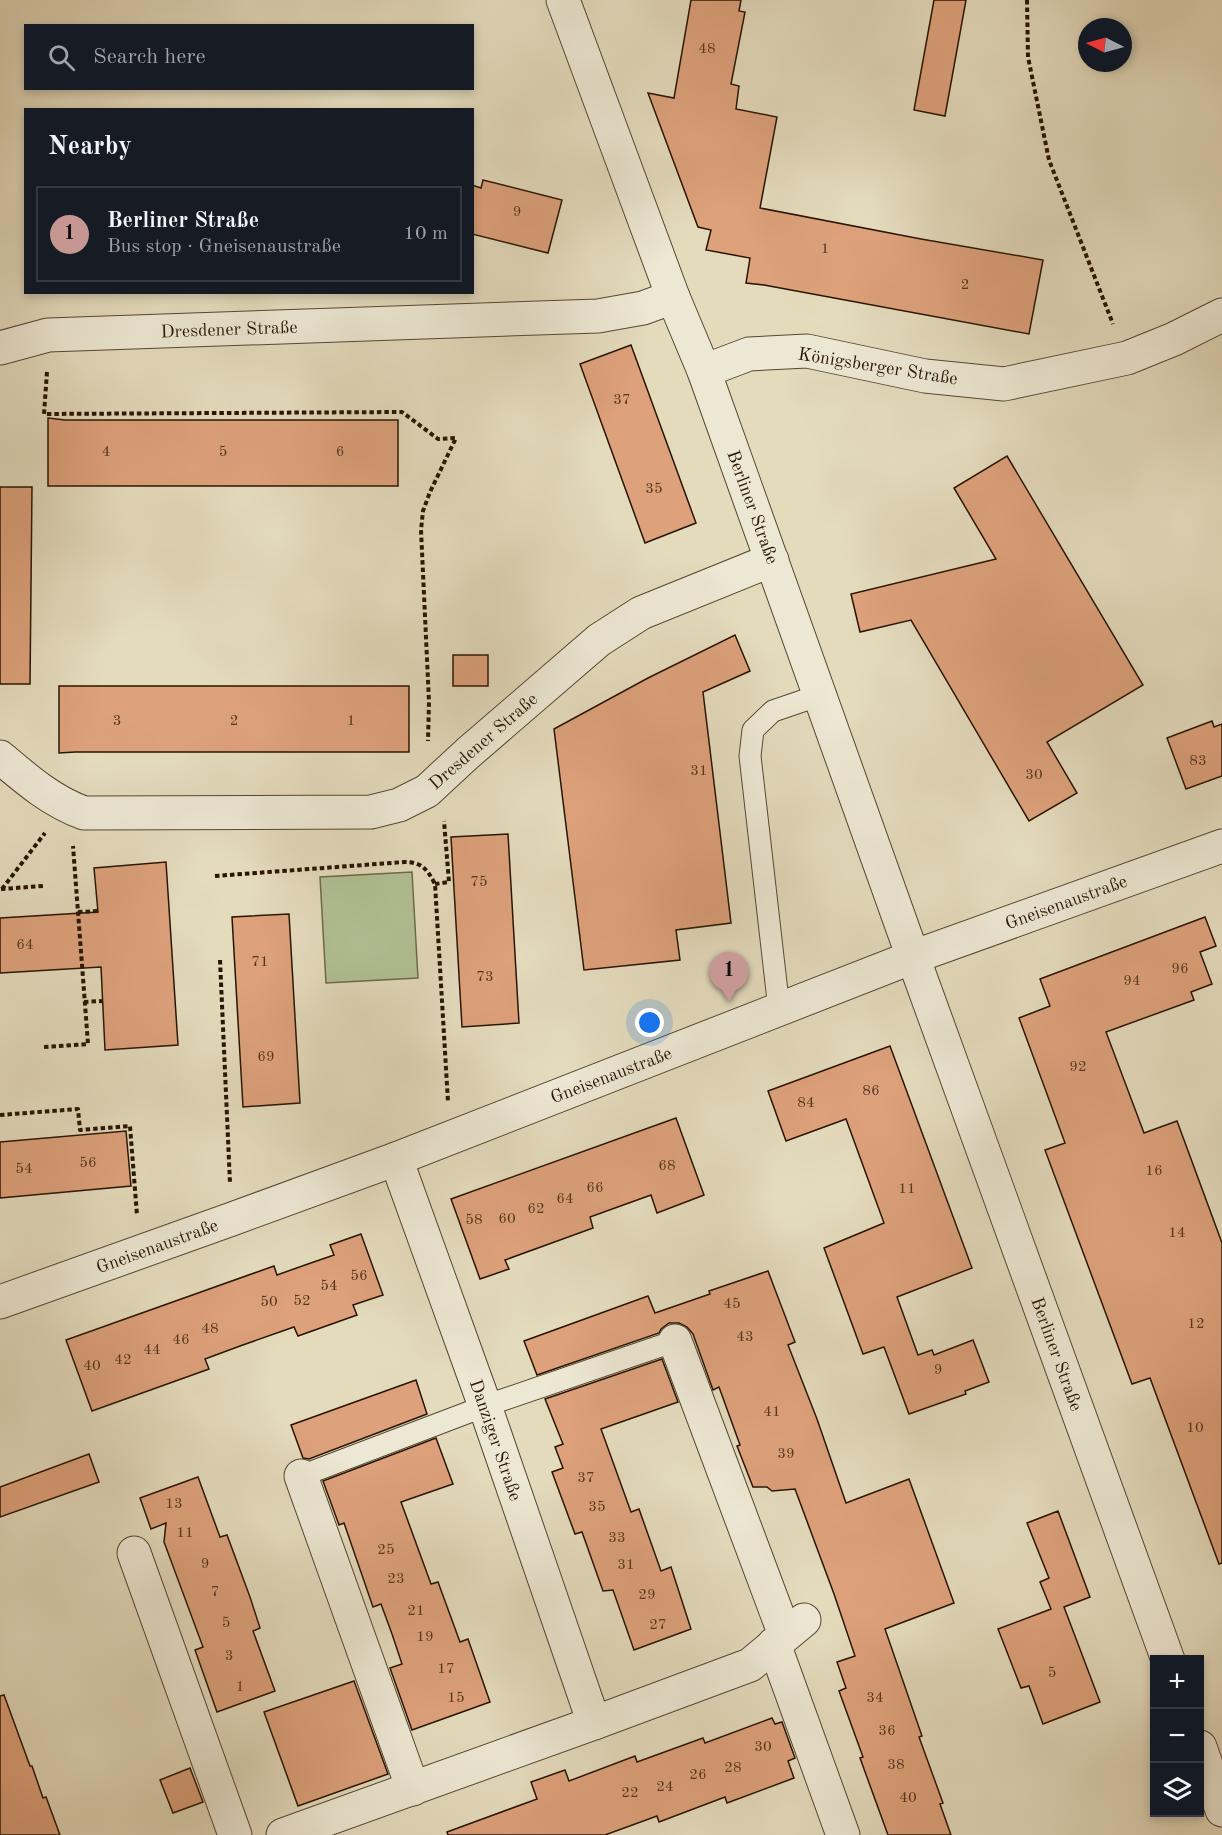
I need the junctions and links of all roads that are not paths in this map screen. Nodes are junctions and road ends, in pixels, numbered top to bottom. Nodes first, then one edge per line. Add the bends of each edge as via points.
1 (563, 0) edge
2 (674, 297) junction
3 (1222, 315) edge
4 (0, 348) edge
5 (704, 371) junction
6 (772, 560) junction
7 (820, 695) junction
8 (0, 757) edge
9 (1222, 846) edge
10 (913, 957) junction
11 (779, 1009) junction
12 (396, 1159) junction
13 (0, 1302) edge
14 (675, 1341) joint
15 (485, 1406) junction
16 (301, 1476) joint
17 (134, 1553) dead end
18 (788, 1633) junction
19 (1167, 1655) edge
20 (594, 1723) junction
21 (1204, 1758) edge
22 (413, 1788) junction
23 (1222, 1810) edge
24 (235, 1835) edge
25 (283, 1835) edge
26 (843, 1835) edge

1 - 2 street, Berliner Straße
2 - 4 street, Dresdener Straße via 643,308 598,316 48,335
2 - 5 street, Berliner Straße
3 - 5 street, Königsberger Straße via 1127,358 1004,384 925,376 807,351 749,354
5 - 6 street, Berliner Straße
6 - 7 street, Berliner Straße
6 - 8 street, Dresdener Straße via 641,613 599,640 427,791 399,806 371,812 84,813 62,809
7 - 10 street, Berliner Straße
7 - 11 lane via 773,711 753,730 750,756
9 - 10 street, Gneisenaustraße
10 - 11 street, Gneisenaustraße
10 - 19 street, Berliner Straße
11 - 12 street, Gneisenaustraße
12 - 13 street, Gneisenaustraße
12 - 15 street, Danziger Straße
14 - 15 lane
14 - 18 street
15 - 16 lane
15 - 20 street, Danziger Straße
16 - 22 street
17 - 24 street
18 - 20 street via 750,1665
18 - 26 street
20 - 22 street
21 - 23 street
22 - 25 street

